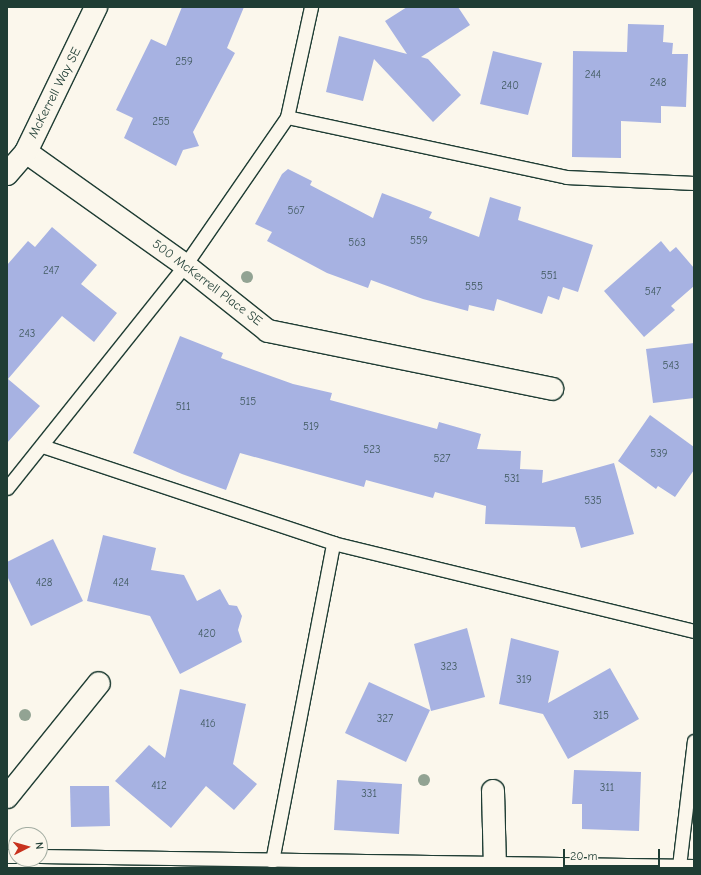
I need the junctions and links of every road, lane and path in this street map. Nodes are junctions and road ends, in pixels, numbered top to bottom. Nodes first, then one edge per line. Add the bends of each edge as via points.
1 (96, 7) edge
2 (311, 7) edge
3 (288, 117) junction
4 (26, 152) junction
5 (7, 174) edge
6 (694, 183) edge
7 (185, 265) junction
8 (552, 389) dead end
9 (42, 446) junction
10 (7, 488) edge
11 (333, 543) junction
12 (694, 631) edge
13 (99, 683) dead end
14 (694, 741) edge
15 (493, 791) dead end
16 (7, 797) edge
17 (48, 856) edge
18 (272, 861) junction
19 (494, 865) edge
20 (679, 866) junction
21 (694, 866) edge

1 - 4 street, McKerrell Way SE
2 - 3 lane
3 - 6 lane via 566,177
3 - 7 lane
4 - 5 street, McKerrell Way SE
4 - 7 street, 500 McKerrell Place SE
7 - 8 street, 500 McKerrell Place SE via 268,331
7 - 9 lane
9 - 10 lane
9 - 11 lane
11 - 12 lane
11 - 18 lane
13 - 16 street
14 - 20 lane
15 - 19 street
17 - 18 lane
18 - 19 lane
19 - 20 lane
20 - 21 lane

